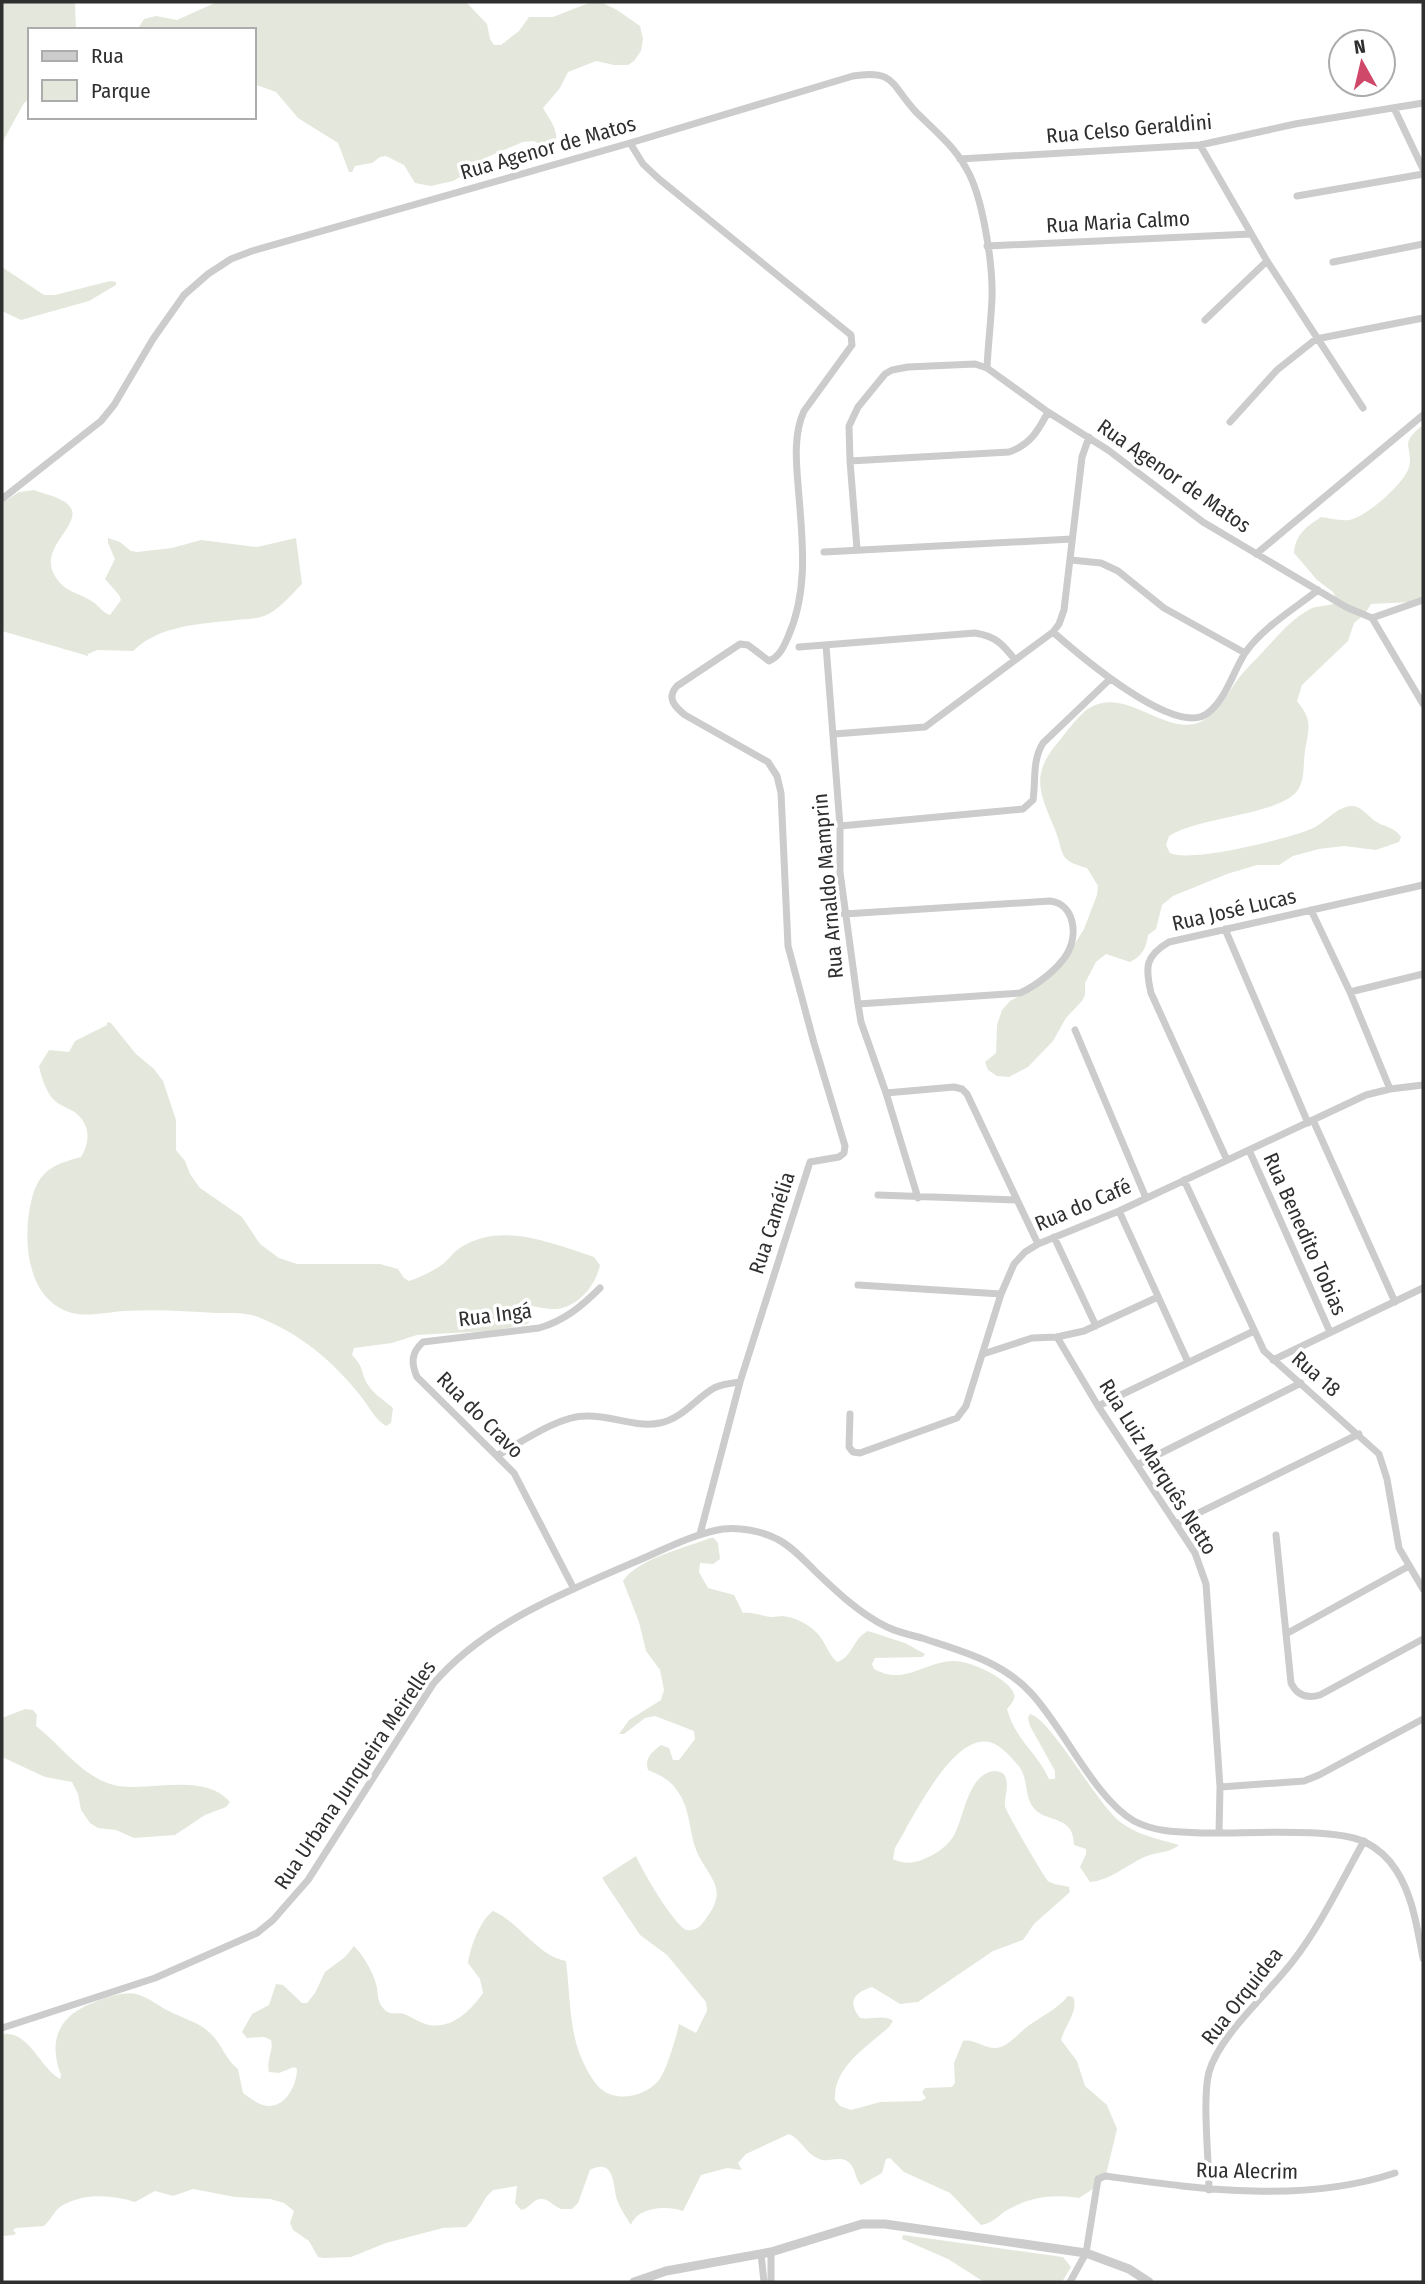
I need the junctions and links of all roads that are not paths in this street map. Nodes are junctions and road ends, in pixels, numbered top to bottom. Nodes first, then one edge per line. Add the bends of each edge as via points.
1 (1423, 103) edge
2 (1394, 108) junction
3 (631, 143) junction
4 (1200, 145) junction
5 (960, 159) junction
6 (1423, 171) edge
7 (1297, 196) dead end
8 (1251, 234) junction
9 (1423, 244) edge
10 (986, 246) junction
11 (1267, 261) junction
12 (1333, 262) dead end
13 (1423, 318) edge
14 (1205, 320) dead end
15 (1316, 339) junction
16 (987, 368) junction
17 (1363, 408) dead end
18 (1048, 412) junction
19 (1423, 415) edge
20 (1230, 422) dead end
21 (1088, 437) junction
22 (850, 461) junction
23 (2, 499) edge
24 (1072, 539) junction
25 (857, 549) junction
26 (824, 552) dead end
27 (1255, 554) junction
28 (1071, 559) junction
29 (1318, 590) junction
30 (1423, 600) edge
31 (1372, 618) junction
32 (1053, 632) junction
33 (826, 645) junction
34 (799, 647) dead end
35 (1245, 653) junction
36 (1015, 660) junction
37 (1109, 680) junction
38 (1423, 704) edge
39 (834, 734) junction
40 (839, 825) junction
41 (1423, 885) edge
42 (1311, 910) junction
43 (844, 914) junction
44 (1225, 929) junction
45 (1423, 974) edge
46 (1350, 992) junction
47 (858, 1004) junction
48 (1075, 1030) dead end
49 (1423, 1085) edge
50 (1390, 1089) junction
51 (886, 1093) junction
52 (1311, 1121) junction
53 (1249, 1150) junction
54 (1227, 1160) junction
55 (1184, 1180) junction
56 (878, 1195) dead end
57 (918, 1198) junction
58 (1146, 1198) junction
59 (1016, 1200) junction
60 (1119, 1211) junction
61 (1054, 1237) junction
62 (1038, 1244) junction
63 (858, 1285) dead end
64 (600, 1288) dead end
65 (1423, 1288) edge
66 (1001, 1294) junction
67 (1158, 1297) junction
68 (1395, 1302) junction
69 (1096, 1326) junction
70 (1254, 1331) junction
71 (1330, 1332) junction
72 (1057, 1337) junction
73 (423, 1342) joint
74 (983, 1354) junction
75 (1273, 1360) junction
76 (1188, 1362) junction
77 (740, 1382) junction
78 (1301, 1383) junction
79 (1098, 1406) junction
80 (850, 1414) dead end
81 (1359, 1434) junction
82 (498, 1455) junction
83 (1137, 1465) junction
84 (1175, 1524) junction
85 (700, 1534) junction
86 (1276, 1535) dead end
87 (1409, 1566) junction
88 (1423, 1585) edge
89 (574, 1589) junction
90 (1286, 1634) junction
91 (1423, 1639) edge
92 (1423, 1719) edge
93 (1220, 1787) junction
94 (1219, 1833) junction
95 (1364, 1841) junction
96 (1423, 1958) edge
97 (2, 2028) edge
98 (1395, 2173) dead end
99 (1209, 2190) junction
100 (766, 2253) junction
101 (1086, 2253) junction
102 (634, 2282) edge
103 (764, 2282) edge
104 (771, 2282) edge
105 (1070, 2282) edge
106 (1149, 2282) edge

1 - 2 street, Rua Celso Geraldini
2 - 4 street, Rua Celso Geraldini via 1248,132
2 - 6 street
3 - 5 street, Rua Agenor de Matos via 876,73 890,78
3 - 23 street, Rua Agenor de Matos via 231,259 184,295 101,421
3 - 77 street, Rua Camélia via 659,179 853,340 799,420 796,474 804,564 800,598 780,655 769,661 748,645 735,645 677,686 671,698 685,715 768,762 777,776 788,946 843,1140 844,1153 839,1157 810,1162
4 - 5 street, Rua Celso Geraldini
4 - 8 street
5 - 10 street, Rua Agenor de Matos via 978,194
6 - 7 street
8 - 10 street, Rua Maria Calmo
8 - 11 street
9 - 12 street
10 - 16 street, Rua Agenor de Matos via 992,297
11 - 14 street
11 - 15 street
13 - 15 street
15 - 17 street
15 - 20 street via 1277,370
16 - 18 street, Rua Agenor de Matos
16 - 22 street, Rua Agenor de Matos via 968,363 900,368 885,374 852,416
18 - 21 street, Rua Agenor de Matos
18 - 22 street via 1032,439 1009,452
19 - 27 street
21 - 24 street
21 - 27 street, Rua Agenor de Matos via 1203,522
22 - 25 street, Rua Agenor de Matos
24 - 25 street
24 - 28 street
25 - 26 street
27 - 29 street, Rua Agenor de Matos
28 - 32 street via 1064,610
28 - 35 street via 1101,563 1118,571 1164,608
29 - 31 street, Rua Agenor de Matos
29 - 35 street
30 - 31 street
31 - 38 street
32 - 36 street
32 - 37 street
33 - 34 street
33 - 36 street via 975,632 991,635
33 - 39 street, Rua Arnaldo Mamprin
35 - 37 street via 1216,705 1196,718 1174,716
36 - 39 street via 925,727
37 - 40 street via 1043,743 1035,763 1033,800 1023,809
39 - 40 street, Rua Arnaldo Mamprin
40 - 43 street, Rua Arnaldo Mamprin
41 - 42 street, Rua José Lucas
42 - 44 street, Rua José Lucas
42 - 46 street
43 - 47 street, Rua Arnaldo Mamprin
43 - 47 street via 1050,901 1068,910 1072,922 1065,957 1020,993
44 - 52 street
44 - 54 street, Rua José Lucas via 1169,942 1149,959 1146,975
45 - 46 street
46 - 50 street
47 - 51 street, Rua Arnaldo Mamprin
48 - 58 street
49 - 50 street, Rua do Café
50 - 52 street, Rua do Café
51 - 57 street, Rua Arnaldo Mamprin
51 - 59 street via 962,1089
52 - 53 street, Rua do Café
52 - 68 street
53 - 54 street, Rua do Café
53 - 71 street, Rua Benedito Tobias
54 - 55 street, Rua do Café
55 - 58 street, Rua do Café
55 - 70 street, Rua 18
56 - 57 street
57 - 59 street
58 - 60 street, Rua do Café
59 - 62 street
60 - 61 street, Rua do Café
60 - 67 street
61 - 62 street, Rua do Café
61 - 69 street
62 - 66 street, Rua do Café via 1014,1264
63 - 66 street
64 - 73 street, Rua Ingá via 554,1324
65 - 68 street
66 - 74 street, Rua do Café
67 - 69 street
67 - 76 street
68 - 71 street
69 - 72 street
70 - 75 street, Rua 18
70 - 76 street
71 - 75 street
72 - 74 street via 1032,1338
72 - 79 street, Rua Luiz Marquês Netto
73 - 82 street, Rua do Cravo via 413,1355 418,1377
74 - 80 street, Rua do Café via 966,1406 957,1418 860,1453 849,1447
75 - 78 street, Rua 18
76 - 79 street
77 - 82 street via 715,1387 676,1418 643,1424 583,1415 565,1419
77 - 85 street, Rua Camélia
78 - 81 street, Rua 18
78 - 83 street
79 - 83 street, Rua Luiz Marquês Netto
81 - 84 street
81 - 87 street, Rua 18 via 1384,1465 1395,1532
82 - 89 street, Rua do Cravo via 514,1473
83 - 84 street, Rua Luiz Marquês Netto
84 - 93 street, Rua Luiz Marquês Netto via 1195,1553 1206,1584
85 - 89 street, Rua Urbana Junqueira Meirelles
85 - 94 street, Rua Urbana Junqueira Meirelles via 726,1529 777,1538 844,1598 887,1628 982,1658 1007,1672 1031,1693 1098,1785 1131,1819 1166,1832
86 - 90 street
87 - 88 street, Rua 18
87 - 90 street
89 - 97 street, Rua Urbana Junqueira Meirelles via 514,1620 443,1673 308,1880 257,1933 155,1978
90 - 91 street via 1291,1683 1308,1697 1320,1695
92 - 93 street via 1304,1781
93 - 94 street, Rua Luiz Marquês Netto
94 - 95 street, Rua Urbana Junqueira Meirelles via 1307,1833
95 - 96 street via 1381,1853 1401,1879
95 - 99 street, Rua Orquidea via 1293,1961 1219,2048 1209,2073
98 - 99 street, Rua Alecrim via 1323,2189
99 - 101 street, Rua Alecrim via 1105,2176 1098,2179
100 - 101 street via 862,2224
100 - 102 street via 666,2271
100 - 103 street
100 - 104 street
101 - 105 street
101 - 106 street

